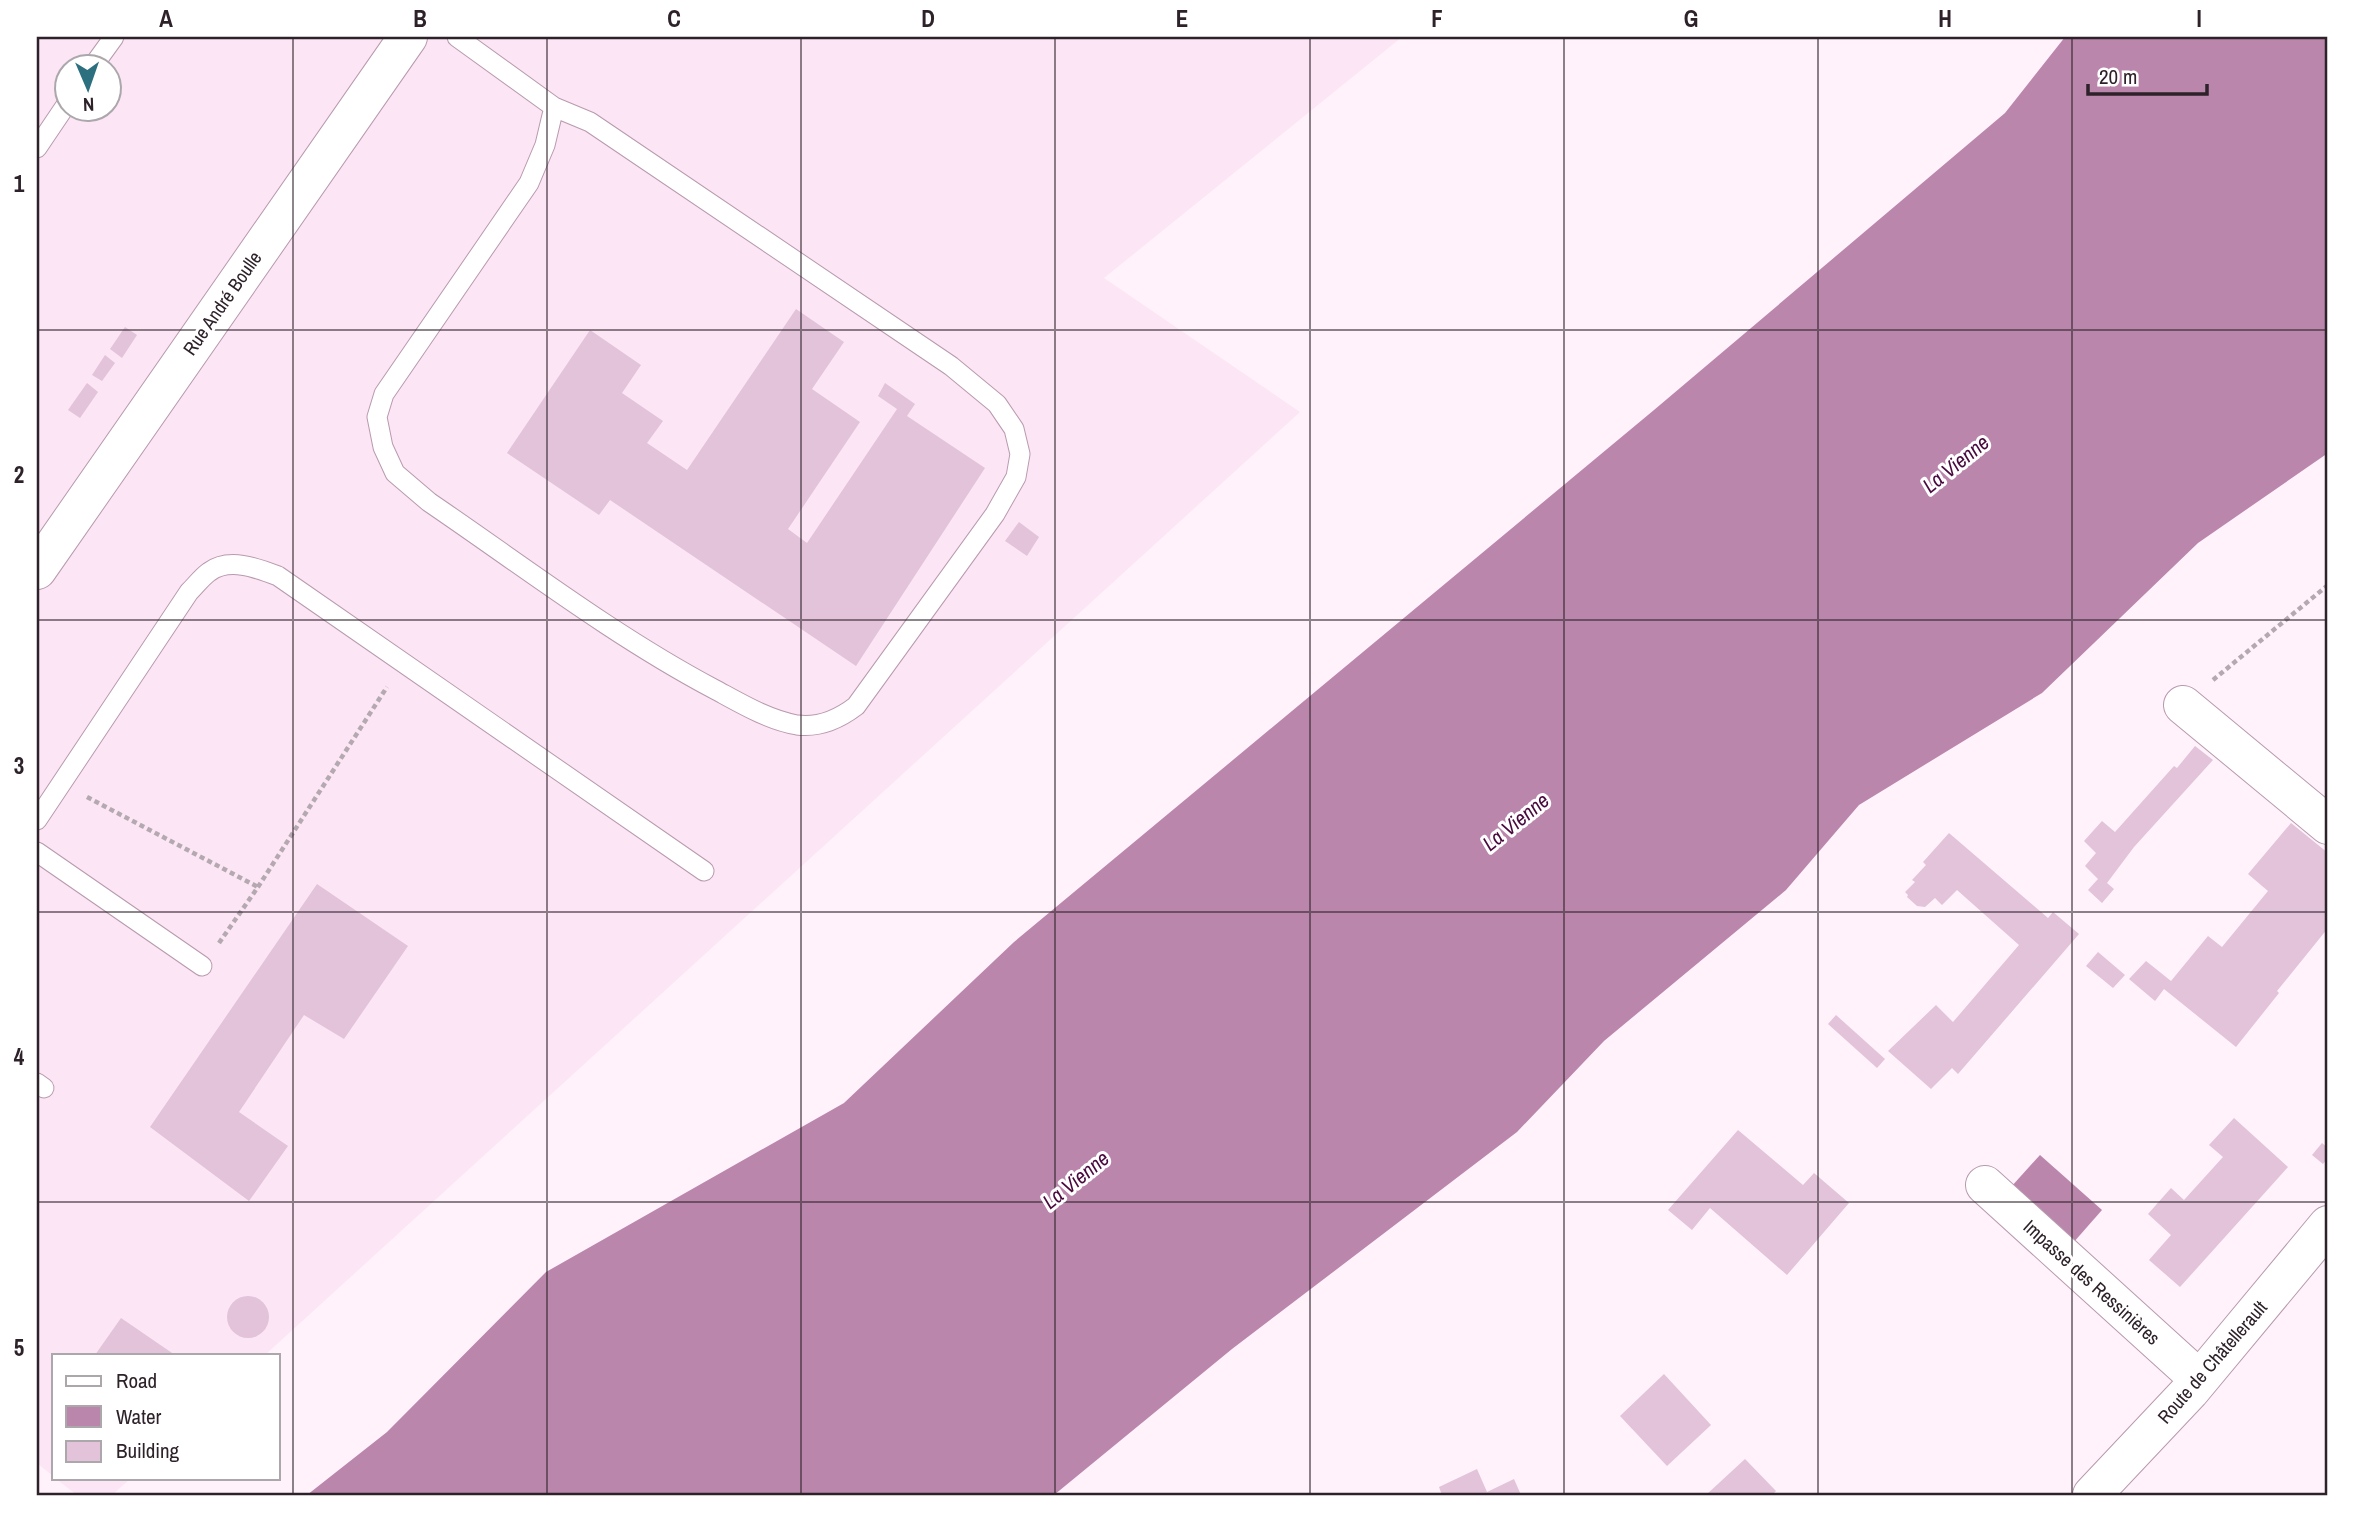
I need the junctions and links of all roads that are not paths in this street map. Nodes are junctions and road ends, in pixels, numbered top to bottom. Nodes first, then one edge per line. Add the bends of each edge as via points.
1 (114, 37) edge
2 (408, 37) edge
3 (457, 37) edge
4 (103, 52) edge
5 (554, 107) junction
6 (55, 122) edge
7 (37, 148) edge
8 (41, 553) edge
9 (2183, 705) road end
10 (37, 820) edge
11 (2328, 825) edge
12 (37, 852) edge
13 (704, 871) dead end
14 (202, 966) road end
15 (1985, 1185) dead end
16 (2328, 1225) edge
17 (2200, 1379) junction
18 (2092, 1495) edge

1 - 4 lane
2 - 8 street, Rue André Boulle
3 - 5 lane
5 - 5 lane via 529,183 384,394 377,417 395,473 429,502 663,662 759,713 798,725 839,719 856,706 995,514 1016,477 1020,454 1014,429 997,404 951,366 590,122
6 - 7 lane
9 - 11 street
10 - 13 lane via 190,592 210,570 229,564 278,576
12 - 14 lane
15 - 17 street, Impasse des Ressinières
16 - 17 street, Route de Châtellerault
17 - 18 street, Route de Châtellerault

